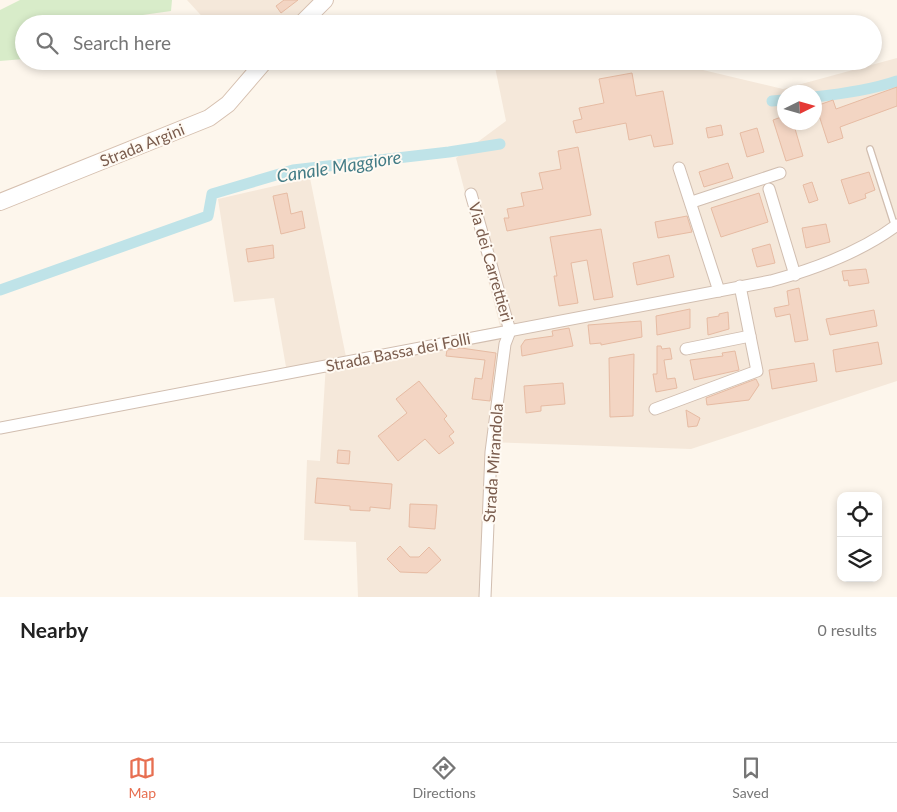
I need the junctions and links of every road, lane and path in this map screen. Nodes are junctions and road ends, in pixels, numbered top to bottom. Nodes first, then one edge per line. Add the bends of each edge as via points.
1 (325, 0) edge
2 (310, 15) edge
3 (257, 70) edge
4 (870, 149) dead end
5 (679, 168) dead end
6 (780, 173) dead end
7 (769, 189) dead end
8 (471, 194) dead end
9 (0, 202) edge
10 (692, 202) junction
11 (896, 226) edge
12 (795, 275) junction
13 (740, 286) junction
14 (719, 291) junction
15 (510, 331) junction
16 (750, 336) junction
17 (686, 349) dead end
18 (655, 409) dead end
19 (0, 428) edge
20 (485, 597) edge

1 - 2 main road
3 - 9 main road, Strada Argini via 228,104 209,118
4 - 11 lane
5 - 10 street
6 - 10 street
7 - 12 street
8 - 15 street, Via dei Carrettieri
10 - 14 street
11 - 12 street, Strada Bassa dei Folli via 840,257
12 - 13 street, Strada Bassa dei Folli
13 - 14 street, Strada Bassa dei Folli
13 - 16 street
14 - 15 street, Strada Bassa dei Folli
15 - 19 street, Strada Bassa dei Folli
15 - 20 street, Strada Mirandola via 505,344 491,452
16 - 17 street
16 - 18 street via 757,371

